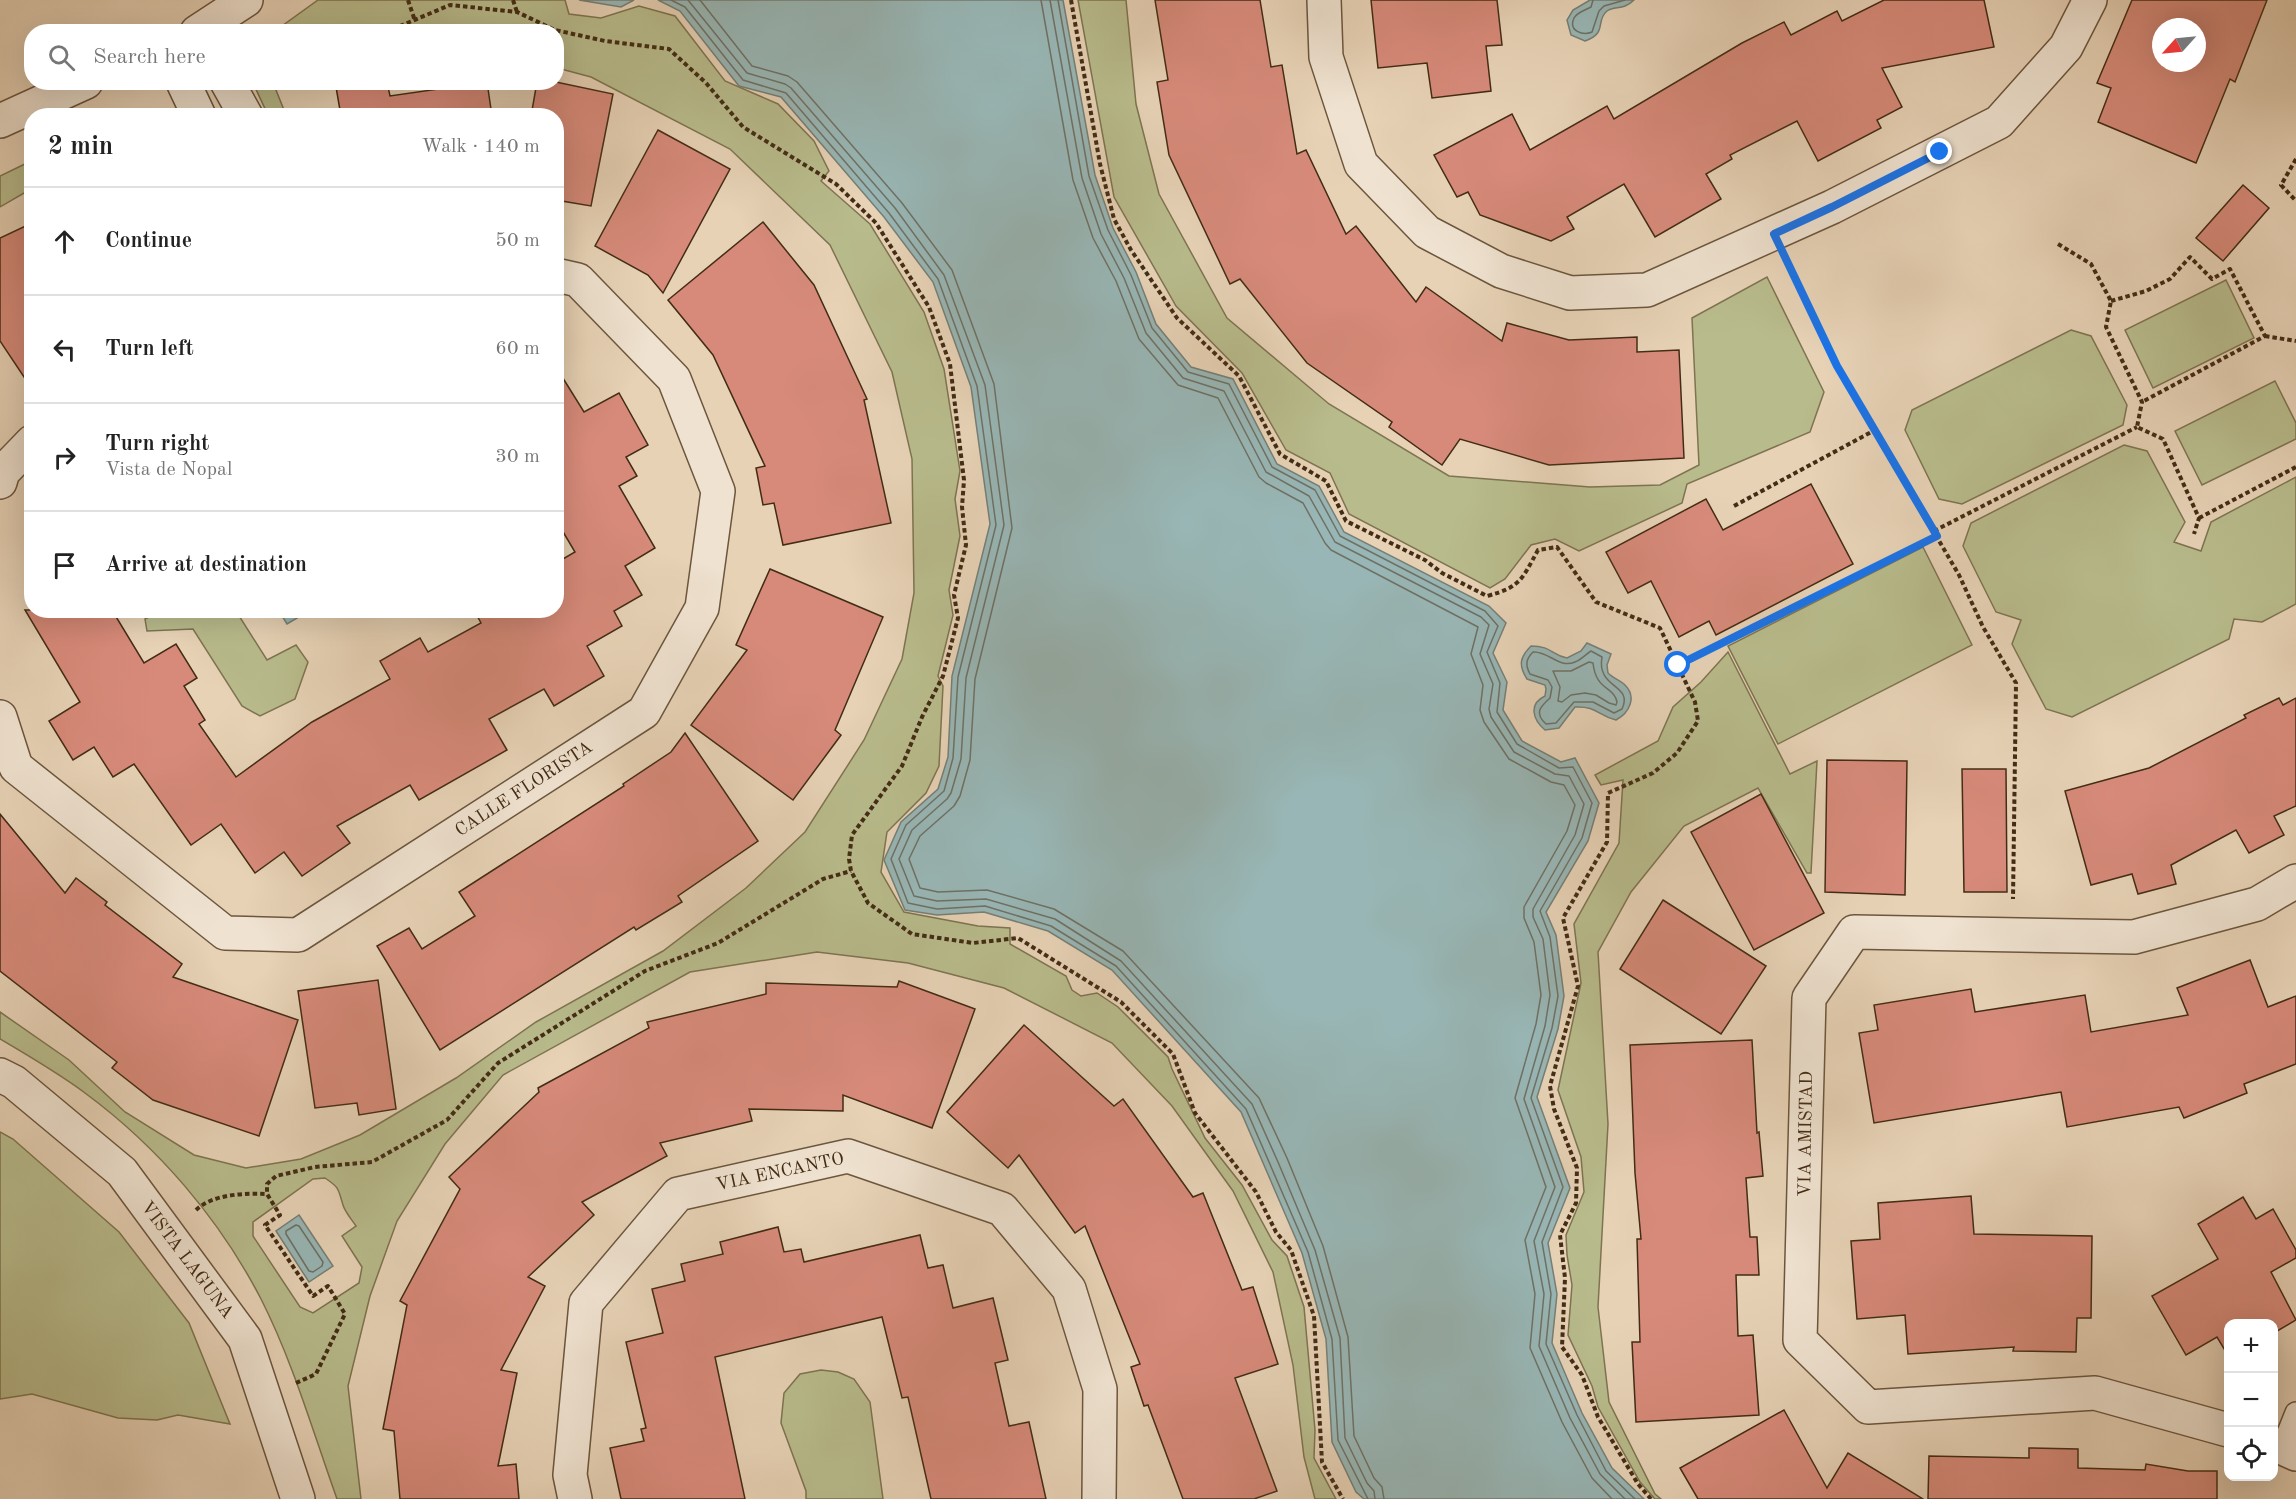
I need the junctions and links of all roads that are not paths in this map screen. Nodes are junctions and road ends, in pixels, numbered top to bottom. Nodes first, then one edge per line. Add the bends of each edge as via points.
1 (246, 0) edge
2 (1324, 0) edge
3 (2090, 0) edge
4 (210, 24) edge
5 (68, 90) edge
6 (187, 90) edge
7 (231, 90) edge
8 (29, 108) edge
9 (196, 108) edge
10 (242, 108) edge
11 (24, 110) edge
12 (0, 121) edge
13 (564, 277) edge
14 (24, 450) edge
15 (0, 482) edge
16 (0, 717) edge
17 (2296, 881) edge
18 (0, 1075) edge
19 (2296, 1413) edge
20 (2224, 1429) edge
21 (2284, 1448) edge
22 (298, 1499) edge
23 (575, 1499) edge
24 (1099, 1499) edge

1 - 4 street
2 - 3 street via 1326,57 1361,164 1427,232 1501,271 1570,292 1647,290 1832,207 1999,122 2066,47
5 - 8 street
6 - 9 street
7 - 10 street
11 - 12 street
13 - 16 street, CALLE FLORISTA via 578,280 674,379 718,491 702,608 645,712 298,935 225,933 16,767
14 - 15 street via 3,472
17 - 20 street, VIA AMISTAD via 2257,904 2133,937 1854,932 1809,998 1800,1340 1868,1407 2095,1393
18 - 22 street, VISTA LAGUNA via 14,1082 122,1172 245,1339
19 - 21 lane
23 - 24 street, VIA ENCANTO via 570,1475 586,1303 678,1194 848,1156 1002,1209 1070,1289 1100,1389

